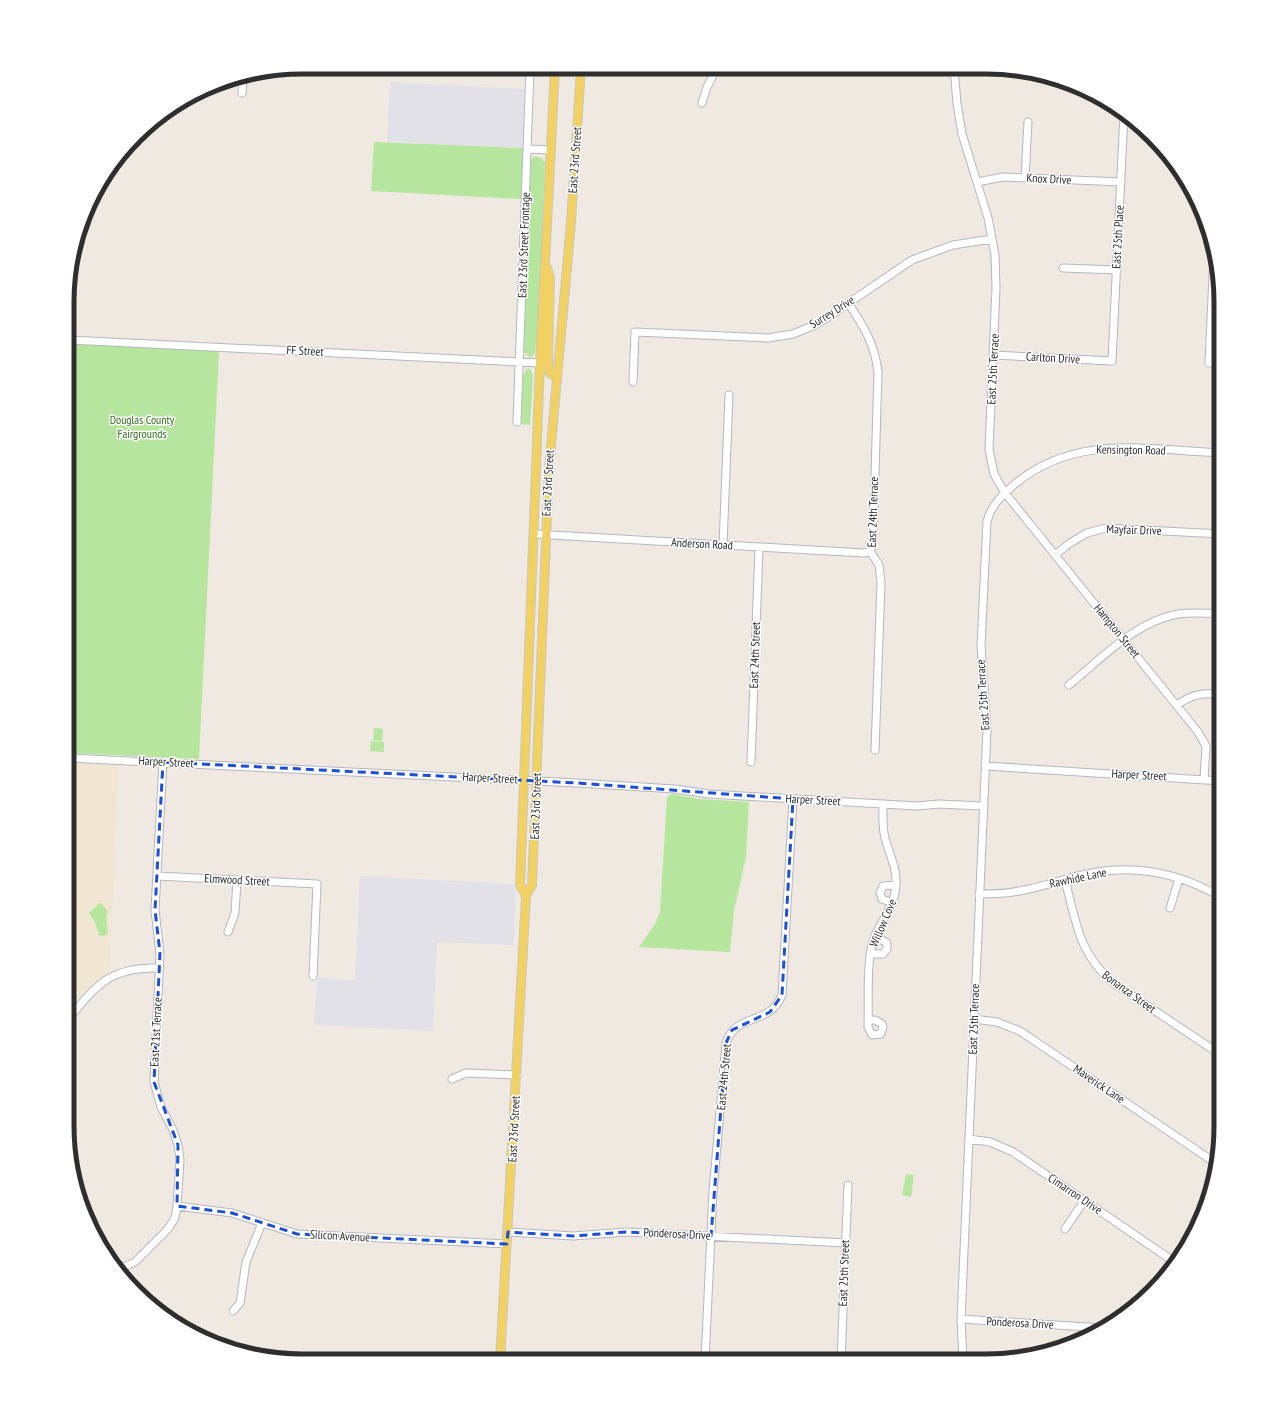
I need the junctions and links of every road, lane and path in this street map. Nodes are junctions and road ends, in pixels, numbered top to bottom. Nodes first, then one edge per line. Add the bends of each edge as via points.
1 (530, 74) edge
2 (556, 74) edge
3 (581, 74) edge
4 (715, 74) edge
5 (954, 74) edge
6 (243, 82) edge
7 (242, 93) dead end
8 (702, 103) dead end
9 (1124, 120) edge
10 (1028, 122) dead end
11 (528, 149) junction
12 (550, 150) junction
13 (1025, 178) junction
14 (977, 182) junction
15 (1120, 182) junction
16 (992, 239) junction
17 (545, 259) junction
18 (1063, 268) dead end
19 (1116, 270) junction
20 (1213, 278) edge
21 (848, 303) junction
22 (74, 340) edge
23 (993, 355) junction
24 (1112, 361) joint
25 (520, 362) junction
26 (540, 363) junction
27 (1209, 363) dead end
28 (556, 376) junction
29 (633, 382) dead end
30 (729, 395) dead end
31 (517, 422) dead end
32 (1214, 453) edge
33 (1005, 493) junction
34 (534, 534) junction
35 (1214, 534) edge
36 (546, 535) junction
37 (723, 545) junction
38 (759, 548) junction
39 (870, 551) junction
40 (1055, 555) junction
41 (1214, 614) edge
42 (1124, 640) junction
43 (1069, 685) dead end
44 (1214, 694) edge
45 (1177, 705) junction
46 (875, 750) dead end
47 (74, 758) edge
48 (163, 762) junction
49 (751, 762) dead end
50 (984, 766) junction
51 (1204, 779) junction
52 (524, 780) junction
53 (1214, 780) edge
54 (537, 781) junction
55 (794, 799) junction
56 (883, 804) junction
57 (982, 806) junction
58 (157, 876) junction
59 (1179, 879) junction
60 (237, 880) junction
61 (1065, 880) junction
62 (896, 885) junction
63 (979, 894) junction
64 (1214, 894) edge
65 (526, 896) junction
66 (893, 903) junction
67 (1170, 908) dead end
68 (228, 932) dead end
69 (876, 936) junction
70 (871, 954) junction
71 (159, 968) junction
72 (313, 976) dead end
73 (74, 1013) edge
74 (974, 1019) junction
75 (868, 1020) dead end
76 (1214, 1051) edge
77 (517, 1075) junction
78 (452, 1079) dead end
79 (969, 1139) junction
80 (1211, 1160) edge
81 (848, 1185) dead end
82 (1084, 1201) junction
83 (177, 1206) junction
84 (262, 1223) junction
85 (1065, 1229) dead end
86 (508, 1232) junction
87 (711, 1236) junction
88 (846, 1243) junction
89 (507, 1244) junction
90 (1171, 1260) edge
91 (123, 1268) edge
92 (233, 1311) dead end
93 (961, 1319) junction
94 (1092, 1327) edge
95 (500, 1354) edge
96 (705, 1354) edge
97 (841, 1354) edge
98 (964, 1354) edge

1 - 11 street, East 23rd Street Frontage
2 - 12 main road, East 23rd Street
3 - 28 main road, East 23rd Street via 571,222
4 - 8 street
5 - 14 street, East 25th Terrace via 959,119
6 - 7 street
9 - 15 street, East 25th Place
10 - 13 street
11 - 12 street
11 - 25 street, East 23rd Street Frontage
12 - 17 main road, East 23rd Street
13 - 14 street, Knox Drive via 1003,177
13 - 15 street, Knox Drive
14 - 16 street, East 25th Terrace via 986,207
15 - 19 street, East 25th Place
16 - 21 street, Surrey Drive via 953,245 923,254 899,267
16 - 23 street, East 25th Terrace via 996,288
17 - 26 main road, East 23rd Street
17 - 28 main road via 550,278 548,369 550,374
18 - 19 street
19 - 24 street, East 25th Place
20 - 27 street
21 - 29 street, Surrey Drive via 814,325 781,337 635,332
21 - 39 street, East 24th Terrace via 869,336 878,372 873,543
22 - 25 street, FF Street
23 - 24 street, Carlton Drive
23 - 33 street, East 25th Terrace via 989,449 992,470
25 - 26 street, FF Street
25 - 31 street, East 23rd Street Frontage
26 - 34 main road, East 23rd Street
28 - 36 main road, East 23rd Street
30 - 37 street
32 - 33 street, Kensington Road via 1110,448 1088,450 1069,454 1046,464
33 - 40 street, Hampton Street
33 - 50 street, East 25th Terrace via 990,512 986,532 981,646 982,683 987,718
34 - 36 street, Anderson Road
34 - 52 main road, East 23rd Street
35 - 40 street, Mayfair Drive via 1097,529 1082,535
36 - 37 street, Anderson Road
36 - 54 main road, East 23rd Street
37 - 38 street, Anderson Road
38 - 39 street, Anderson Road via 864,553
38 - 49 street, East 24th Street
39 - 46 street, East 24th Terrace via 879,565 881,583
40 - 42 street, Hampton Street
41 - 42 street via 1188,613 1169,616 1144,626
42 - 43 street
42 - 45 street, Hampton Street
44 - 45 street via 1198,693
45 - 51 street, Hampton Street via 1206,746
47 - 48 street, Harper Street
48 - 52 street, Harper Street
48 - 58 street, East 21st Terrace
50 - 51 street, Harper Street
50 - 57 street, East 25th Terrace
51 - 53 street, Harper Street
52 - 54 street, Harper Street
52 - 65 main road, East 23rd Street via 520,885
54 - 55 street, Harper Street
54 - 65 main road, East 23rd Street via 532,886
55 - 56 street, Harper Street
55 - 87 street, East 24th Street via 782,995 770,1012 741,1023 732,1030 726,1043
56 - 57 street, Harper Street
56 - 62 street, Willow Cove via 884,836 894,863
57 - 63 street, East 25th Terrace
58 - 60 street, Elmwood Street
58 - 71 street, East 21st Terrace via 155,910 160,953
59 - 61 street, Rawhide Lane via 1124,870 1097,872
59 - 64 street, Rawhide Lane
59 - 67 street
60 - 68 street via 235,913
60 - 72 street, Elmwood Street via 317,884
61 - 63 street, Rawhide Lane via 1019,891
61 - 76 street, Bonanza Street via 1081,939 1097,968 1112,982
62 - 66 street, Willow Cove
62 - 66 street via 886,885 880,893 882,899
63 - 74 street, East 25th Terrace
65 - 77 main road, East 23rd Street
66 - 69 street, Willow Cove
69 - 70 street, Willow Cove
69 - 70 street via 887,942 887,949 883,954
70 - 75 street, Willow Cove
71 - 73 street via 132,969 113,975 90,994
71 - 83 street, East 21st Terrace via 154,1082 161,1107 178,1145 180,1160
74 - 79 street, East 25th Terrace
74 - 80 street, Maverick Lane via 998,1022 1020,1031
77 - 78 street via 466,1073
77 - 86 main road, East 23rd Street
79 - 82 street, Cimarron Drive via 1000,1145
79 - 93 street, East 25th Terrace
81 - 88 street, East 25th Street
82 - 85 street
82 - 90 street, Cimarron Drive
83 - 84 street, Silicon Avenue via 220,1210
83 - 91 street, East 21st Terrace via 175,1218 168,1229 135,1262
84 - 89 street, Silicon Avenue via 297,1234
84 - 92 street via 246,1262 240,1303
86 - 87 street, Ponderosa Drive via 573,1236 626,1232
86 - 89 main road, East 23rd Street
87 - 88 street, Ponderosa Drive
87 - 96 street, East 24th Street
88 - 97 street, East 25th Street
89 - 95 main road, East 23rd Street
93 - 94 street, Ponderosa Drive
93 - 98 street, East 25th Terrace

